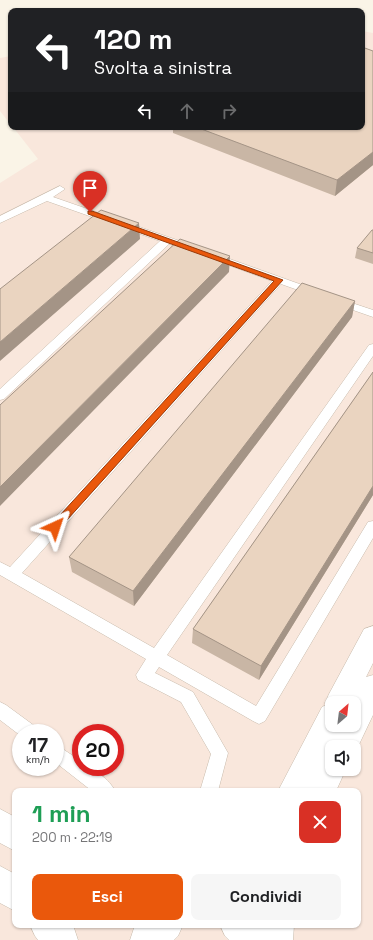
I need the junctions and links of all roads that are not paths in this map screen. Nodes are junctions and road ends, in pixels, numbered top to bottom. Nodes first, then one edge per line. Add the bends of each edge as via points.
1 (60, 189) dead end
2 (46, 198) junction
3 (104, 217) junction
4 (0, 220) edge
5 (92, 227) edge
6 (167, 240) junction
7 (279, 280) junction
8 (373, 314) edge
9 (373, 348) edge
10 (0, 396) edge
11 (373, 526) edge
12 (6, 571) edge
13 (373, 637) edge
14 (156, 657) junction
15 (373, 687) edge
16 (343, 696) edge
17 (0, 710) edge
18 (18, 724) edge
19 (325, 729) edge
20 (346, 740) edge
21 (64, 759) edge
22 (328, 776) edge
23 (102, 788) edge
24 (210, 788) edge
25 (295, 788) edge
26 (322, 788) edge
27 (0, 824) edge
28 (12, 834) edge
29 (0, 882) edge
30 (12, 892) edge
31 (49, 928) edge
32 (163, 928) edge
33 (240, 928) edge
34 (278, 928) edge
35 (62, 940) edge
36 (146, 940) edge
37 (256, 940) edge
38 (277, 940) edge

1 - 2 lane
2 - 3 lane
2 - 4 lane
3 - 5 lane
3 - 6 lane
6 - 7 lane
6 - 10 lane
7 - 8 lane
7 - 12 lane
9 - 14 lane
11 - 14 lane via 259,716
12 - 14 lane
13 - 16 street
14 - 24 lane via 144,675 187,697 220,753
15 - 20 street
17 - 18 lane
19 - 25 street
21 - 23 lane
22 - 26 street
27 - 28 street
29 - 30 street
31 - 35 street
32 - 36 street
33 - 37 street
34 - 38 street

